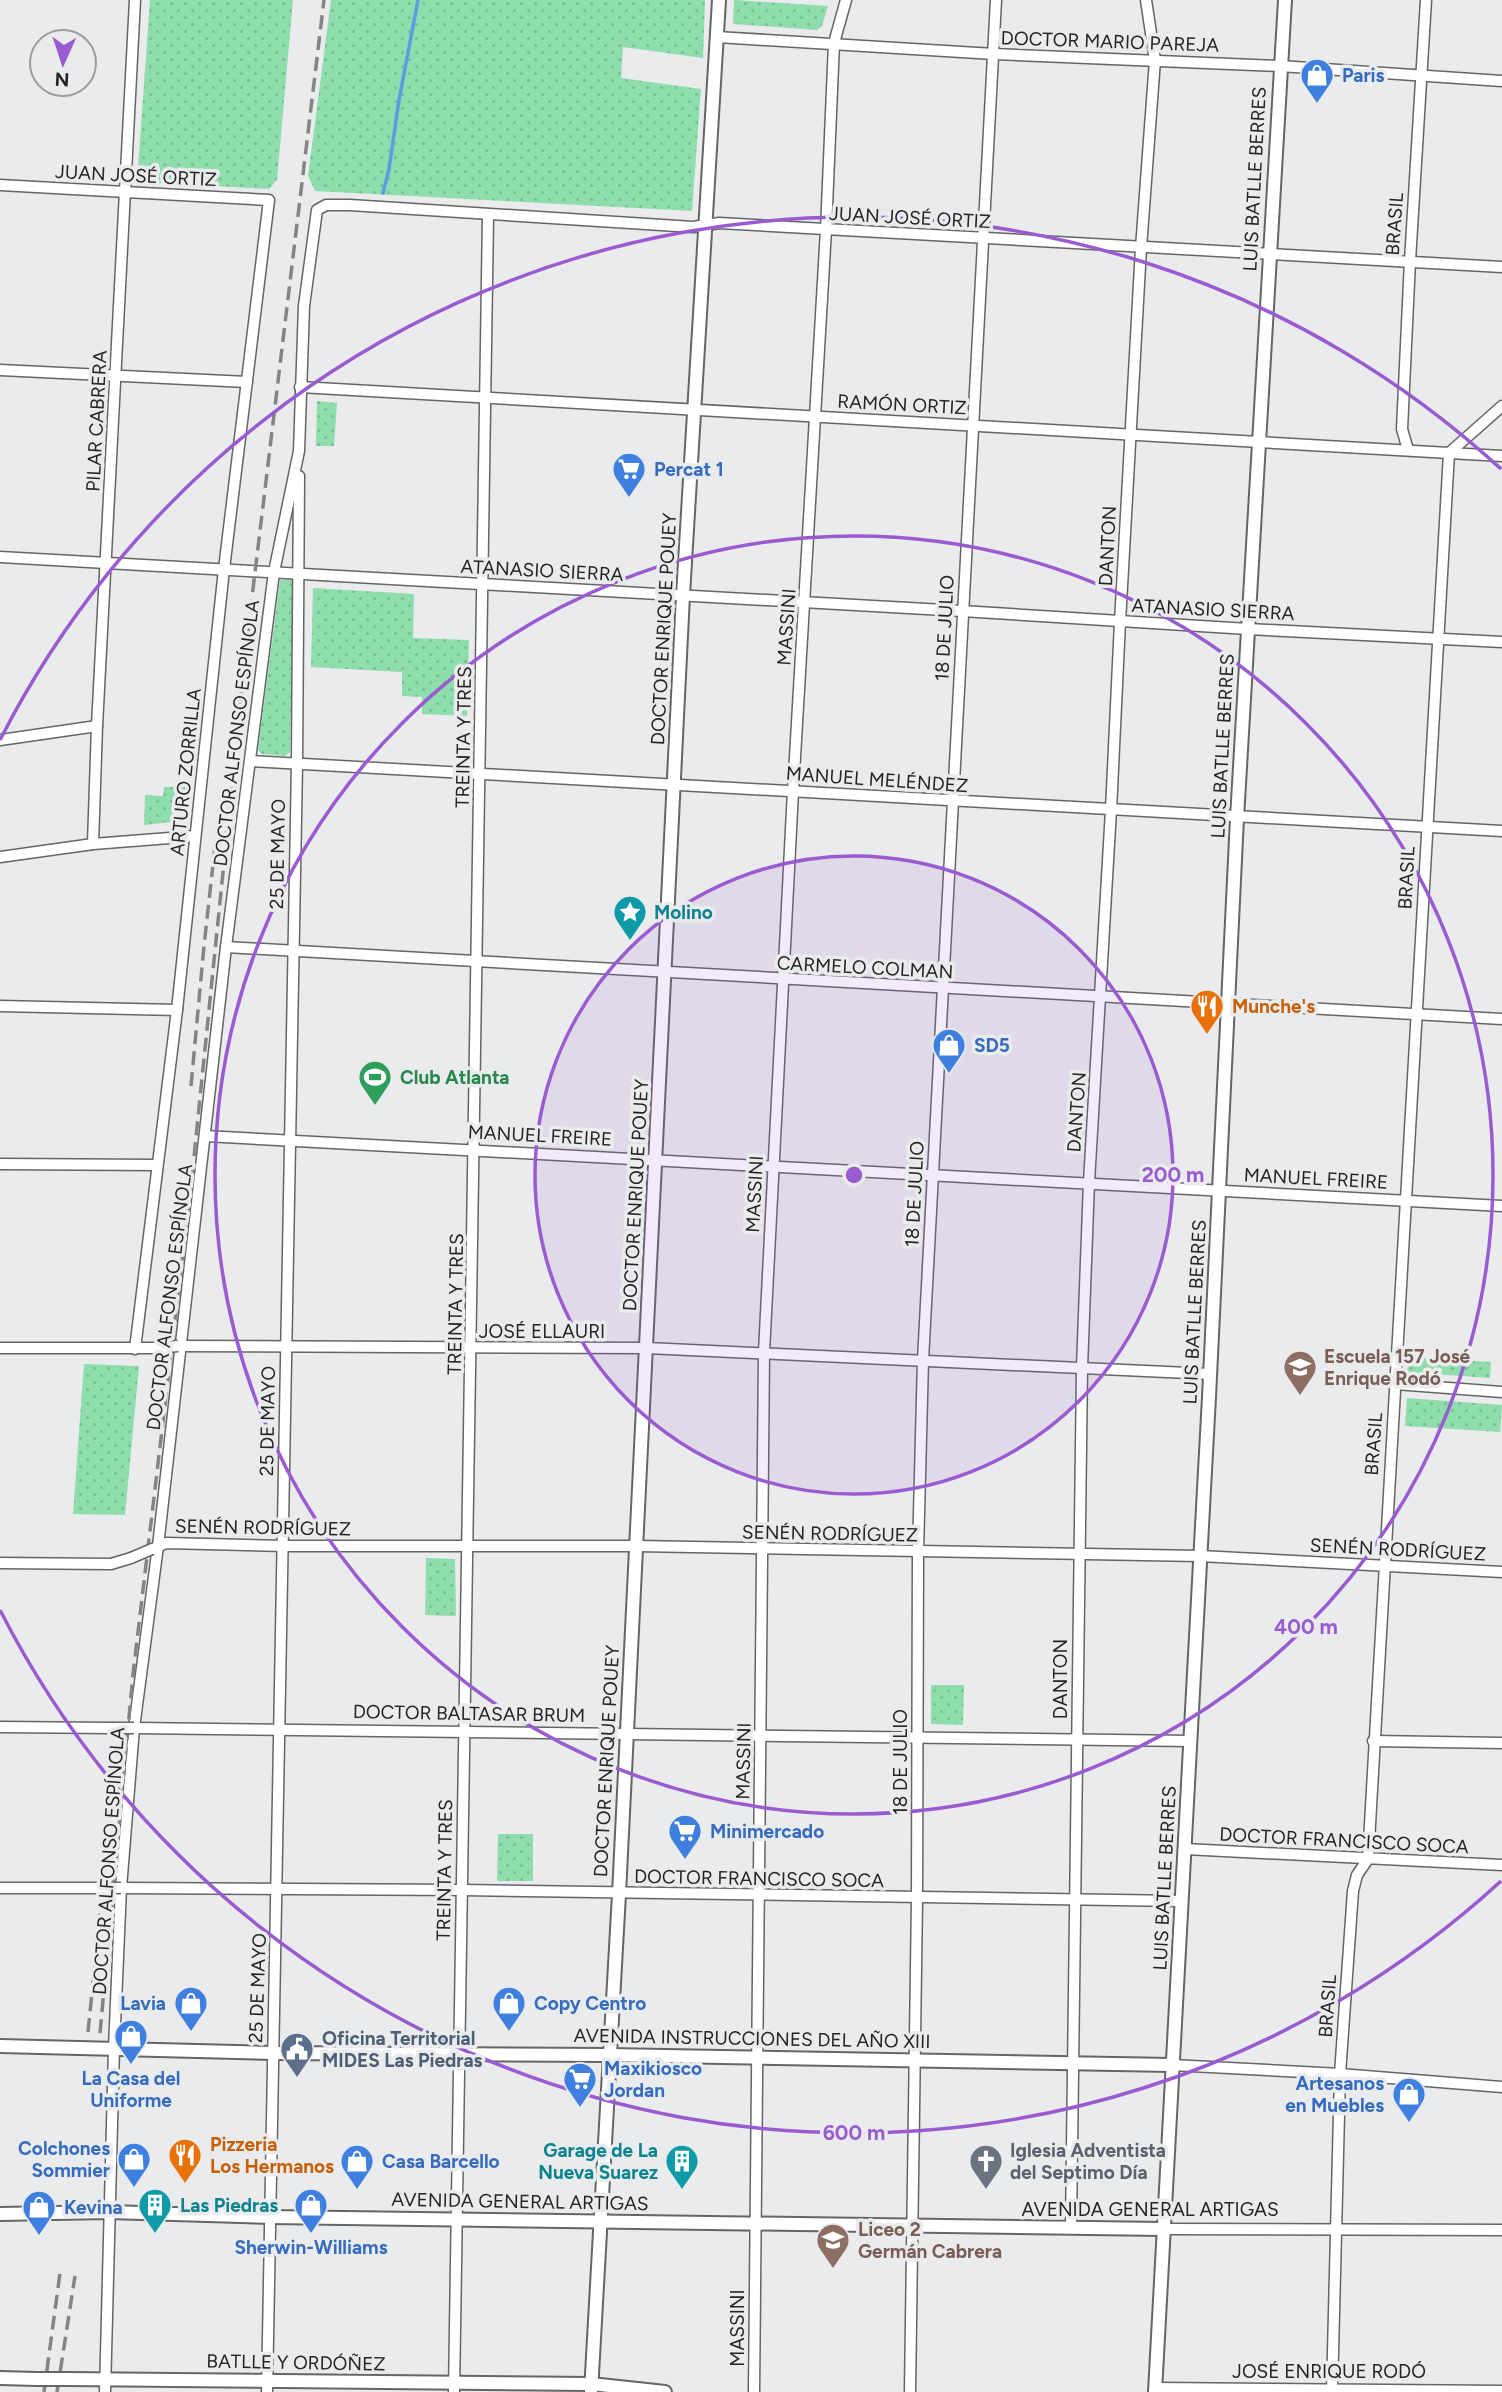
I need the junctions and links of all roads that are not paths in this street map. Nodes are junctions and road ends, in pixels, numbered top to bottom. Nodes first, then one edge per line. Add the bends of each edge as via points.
1 (135, 0) edge
2 (719, 0) edge
3 (846, 0) edge
4 (996, 0) edge
5 (1146, 0) edge
6 (1285, 0) edge
7 (1426, 0) edge
8 (717, 37) junction
9 (834, 43) junction
10 (994, 54) junction
11 (1156, 60) junction
12 (1280, 66) junction
13 (1421, 75) junction
14 (1502, 80) edge
15 (0, 185) edge
16 (127, 193) junction
17 (269, 200) joint
18 (317, 210) joint
19 (488, 216) junction
20 (706, 225) junction
21 (826, 230) junction
22 (985, 239) junction
23 (1142, 248) junction
24 (1269, 254) junction
25 (1410, 261) junction
26 (1502, 267) edge
27 (0, 370) edge
28 (116, 376) junction
29 (247, 382) junction
30 (300, 387) junction
31 (485, 398) junction
32 (1502, 406) edge
33 (696, 410) junction
34 (815, 416) junction
35 (974, 425) junction
36 (1131, 435) junction
37 (1258, 443) junction
38 (1408, 450) junction
39 (299, 451) junction
40 (1449, 453) junction
41 (1502, 456) edge
42 (0, 557) edge
43 (106, 562) junction
44 (224, 569) junction
45 (274, 572) junction
46 (298, 574) junction
47 (482, 584) junction
48 (683, 595) junction
49 (806, 603) junction
50 (962, 611) junction
51 (1120, 622) junction
52 (1248, 629) junction
53 (1437, 638) junction
54 (1502, 642) edge
55 (97, 726) junction
56 (0, 740) edge
57 (251, 761) junction
58 (297, 764) junction
59 (480, 774) junction
60 (674, 785) junction
61 (793, 791) junction
62 (953, 802) junction
63 (1111, 810) junction
64 (1237, 818) junction
65 (1426, 827) junction
66 (1502, 831) edge
67 (195, 836) junction
68 (93, 844) junction
69 (0, 857) edge
70 (226, 947) junction
71 (293, 951) junction
72 (477, 961) junction
73 (663, 971) junction
74 (785, 980) junction
75 (943, 989) junction
76 (1100, 997) junction
77 (1229, 1003) junction
78 (0, 1006) edge
79 (177, 1010) junction
80 (1416, 1015) junction
81 (1502, 1019) edge
82 (205, 1136) junction
83 (289, 1140) junction
84 (474, 1149) junction
85 (656, 1160) junction
86 (0, 1164) edge
87 (156, 1165) junction
88 (773, 1165) junction
89 (932, 1174) junction
90 (1089, 1182) junction
91 (1220, 1191) junction
92 (1404, 1200) junction
93 (1502, 1206) edge
94 (179, 1346) junction
95 (286, 1347) junction
96 (472, 1348) junction
97 (647, 1348) junction
98 (0, 1349) edge
99 (135, 1349) junction
100 (764, 1352) junction
101 (923, 1360) junction
102 (1082, 1368) junction
103 (1210, 1374) junction
104 (1395, 1384) junction
105 (1502, 1392) edge
106 (467, 1545) junction
107 (284, 1546) junction
108 (636, 1546) junction
109 (155, 1548) junction
110 (761, 1550) junction
111 (918, 1552) junction
112 (1078, 1554) junction
113 (1200, 1556) junction
114 (0, 1563) edge
115 (1383, 1565) junction
116 (1502, 1572) edge
117 (0, 1727) edge
118 (134, 1728) junction
119 (280, 1729) junction
120 (464, 1731) junction
121 (627, 1732) junction
122 (761, 1735) junction
123 (918, 1738) junction
124 (1077, 1739) junction
125 (1191, 1741) junction
126 (1373, 1741) junction
127 (1502, 1743) edge
128 (1185, 1849) junction
129 (1368, 1859) junction
130 (1502, 1865) edge
131 (0, 1888) edge
132 (121, 1888) junction
133 (278, 1890) junction
134 (462, 1890) junction
135 (619, 1894) junction
136 (758, 1895) junction
137 (917, 1898) junction
138 (1074, 1899) junction
139 (1182, 1901) junction
140 (0, 2046) edge
141 (114, 2048) junction
142 (273, 2053) junction
143 (459, 2055) junction
144 (610, 2055) junction
145 (756, 2058) junction
146 (914, 2060) junction
147 (1072, 2062) junction
148 (1172, 2066) junction
149 (1340, 2074) junction
150 (1502, 2087) edge
151 (108, 2212) junction
152 (0, 2214) edge
153 (270, 2217) junction
154 (457, 2219) junction
155 (601, 2221) junction
156 (755, 2225) junction
157 (912, 2227) junction
158 (1071, 2228) junction
159 (1163, 2229) junction
160 (1335, 2229) junction
161 (1502, 2230) edge
162 (0, 2378) edge
163 (105, 2386) edge
164 (267, 2386) edge
165 (454, 2388) edge
166 (591, 2388) edge
167 (1155, 2390) edge
168 (1332, 2390) edge
169 (1502, 2391) edge
170 (665, 2392) edge
171 (754, 2392) edge
172 (910, 2392) edge

1 - 16 street, PILAR CABRERA
2 - 8 street, DOCTOR ENRIQUE POUEY
3 - 9 street, MASSINI
4 - 10 street, 18 DE JULIO
5 - 11 street, DANTON
6 - 12 street, LUIS BATLLE BERRES
7 - 13 street, BRASIL
8 - 9 street, DOCTOR MARIO PAREJA
8 - 20 street, DOCTOR ENRIQUE POUEY
9 - 10 street, DOCTOR MARIO PAREJA
9 - 21 street, MASSINI
10 - 11 street, DOCTOR MARIO PAREJA
10 - 22 street, 18 DE JULIO
11 - 12 street, DOCTOR MARIO PAREJA
11 - 23 street, DANTON
12 - 13 street, DOCTOR MARIO PAREJA
12 - 24 street, LUIS BATLLE BERRES
13 - 14 street, DOCTOR MARIO PAREJA
13 - 25 street, BRASIL
15 - 16 street, JUAN JOSÉ ORTIZ
16 - 17 street, JUAN JOSÉ ORTIZ
16 - 28 street, PILAR CABRERA
17 - 29 street, ARTURO ZORRILLA
18 - 19 street, JUAN JOSÉ ORTIZ via 326,205 350,205
18 - 30 street, DOCTOR ALFONSO ESPÍNOLA via 304,306
19 - 20 street, JUAN JOSÉ ORTIZ
19 - 31 street, TREINTA Y TRES
20 - 21 street, JUAN JOSÉ ORTIZ
20 - 33 street, DOCTOR ENRIQUE POUEY
21 - 22 street, JUAN JOSÉ ORTIZ
21 - 34 street, MASSINI
22 - 23 street, JUAN JOSÉ ORTIZ
22 - 35 street, 18 DE JULIO
23 - 24 street, JUAN JOSÉ ORTIZ
23 - 36 street, DANTON
24 - 25 street, JUAN JOSÉ ORTIZ
24 - 37 street, LUIS BATLLE BERRES
25 - 26 street, JUAN JOSÉ ORTIZ
25 - 38 street, BRASIL via 1402,429
27 - 28 street
28 - 29 street
28 - 43 street, PILAR CABRERA
29 - 44 street, ARTURO ZORRILLA
30 - 31 street, RAMÓN ORTIZ
30 - 39 street, DOCTOR ALFONSO ESPÍNOLA
31 - 33 street, RAMÓN ORTIZ
31 - 47 street, TREINTA Y TRES
32 - 40 street
33 - 34 street, RAMÓN ORTIZ
33 - 48 street, DOCTOR ENRIQUE POUEY
34 - 35 street, RAMÓN ORTIZ
34 - 49 street, MASSINI
35 - 36 street, RAMÓN ORTIZ
35 - 50 street, 18 DE JULIO
36 - 37 street, RAMÓN ORTIZ
36 - 51 street, DANTON
37 - 38 street, RAMÓN ORTIZ
37 - 52 street, LUIS BATLLE BERRES
38 - 40 street, RAMÓN ORTIZ
39 - 45 street, DOCTOR ALFONSO ESPÍNOLA
39 - 46 street, 25 DE MAYO
40 - 41 street, RAMÓN ORTIZ
40 - 53 street, BRASIL
42 - 43 street, ATANASIO SIERRA
43 - 44 street, ATANASIO SIERRA
43 - 55 street, PILAR CABRERA
44 - 45 street, ATANASIO SIERRA
44 - 67 street, ARTURO ZORRILLA
45 - 46 street, ATANASIO SIERRA
45 - 57 street, DOCTOR ALFONSO ESPÍNOLA
46 - 47 street, ATANASIO SIERRA
46 - 58 street, 25 DE MAYO
47 - 48 street, ATANASIO SIERRA
47 - 59 street, TREINTA Y TRES
48 - 49 street, ATANASIO SIERRA
48 - 60 street, DOCTOR ENRIQUE POUEY
49 - 50 street, ATANASIO SIERRA
49 - 61 street, MASSINI
50 - 51 street, ATANASIO SIERRA
50 - 62 street, 18 DE JULIO
51 - 52 street, ATANASIO SIERRA
51 - 63 street, DANTON
52 - 53 street, ATANASIO SIERRA
52 - 64 street, LUIS BATLLE BERRES
53 - 54 street, ATANASIO SIERRA
53 - 65 street, BRASIL
55 - 56 street
55 - 68 street, PILAR CABRERA
57 - 58 street, MANUEL MELÉNDEZ
57 - 70 street, DOCTOR ALFONSO ESPÍNOLA
58 - 59 street, MANUEL MELÉNDEZ
58 - 71 street, 25 DE MAYO
59 - 60 street, MANUEL MELÉNDEZ
59 - 72 street, TREINTA Y TRES
60 - 61 street, MANUEL MELÉNDEZ
60 - 73 street, DOCTOR ENRIQUE POUEY
61 - 62 street, MANUEL MELÉNDEZ
61 - 74 street, MASSINI
62 - 63 street, MANUEL MELÉNDEZ
62 - 75 street, 18 DE JULIO
63 - 64 street, MANUEL MELÉNDEZ
63 - 76 street, DANTON
64 - 65 street, MANUEL MELÉNDEZ
64 - 77 street, LUIS BATLLE BERRES
65 - 66 street, MANUEL MELÉNDEZ
65 - 80 street, BRASIL
67 - 68 street
67 - 79 street, ARTURO ZORRILLA
68 - 69 street
70 - 71 street, CARMELO COLMAN
70 - 82 street, DOCTOR ALFONSO ESPÍNOLA
71 - 72 street, CARMELO COLMAN
71 - 83 street, 25 DE MAYO
72 - 73 street, CARMELO COLMAN
72 - 84 street, TREINTA Y TRES
73 - 74 street, CARMELO COLMAN
73 - 85 street, DOCTOR ENRIQUE POUEY
74 - 75 street, CARMELO COLMAN
74 - 88 street, MASSINI
75 - 76 street, CARMELO COLMAN
75 - 89 street, 18 DE JULIO
76 - 77 street, CARMELO COLMAN
76 - 90 street, DANTON
77 - 80 street, CARMELO COLMAN
77 - 91 street, LUIS BATLLE BERRES
78 - 79 street
79 - 87 street, ARTURO ZORRILLA
80 - 81 street, CARMELO COLMAN
80 - 92 street, BRASIL
82 - 83 street, MANUEL FREIRE
82 - 94 street, DOCTOR ALFONSO ESPÍNOLA
83 - 84 street, MANUEL FREIRE
83 - 95 street, 25 DE MAYO
84 - 85 street, MANUEL FREIRE
84 - 96 street, TREINTA Y TRES
85 - 88 street, MANUEL FREIRE
85 - 97 street, DOCTOR ENRIQUE POUEY
86 - 87 street
87 - 99 street, ARTURO ZORRILLA
88 - 89 street, MANUEL FREIRE
88 - 100 street, MASSINI
89 - 90 street, MANUEL FREIRE
89 - 101 street, 18 DE JULIO
90 - 91 street, MANUEL FREIRE
90 - 102 street, DANTON
91 - 92 street, MANUEL FREIRE
91 - 103 street, LUIS BATLLE BERRES
92 - 93 street, MANUEL FREIRE
92 - 104 street, BRASIL
94 - 95 street, JOSÉ ELLAURI
94 - 99 street, JOSÉ ELLAURI, bridge
94 - 109 street, DOCTOR ALFONSO ESPÍNOLA
95 - 96 street, JOSÉ ELLAURI
95 - 107 street, 25 DE MAYO
96 - 97 street, JOSÉ ELLAURI
96 - 106 street, TREINTA Y TRES
97 - 100 street, JOSÉ ELLAURI
97 - 108 street, DOCTOR ENRIQUE POUEY
98 - 99 street, JOSÉ ELLAURI
100 - 101 street, JOSÉ ELLAURI
100 - 110 street, MASSINI
101 - 102 street, JOSÉ ELLAURI
101 - 111 street, 18 DE JULIO
102 - 103 street, JOSÉ ELLAURI
102 - 112 street, DANTON
103 - 113 street, LUIS BATLLE BERRES
104 - 105 street
104 - 115 street, BRASIL
106 - 107 street, SENÉN RODRÍGUEZ
106 - 108 street, SENÉN RODRÍGUEZ
106 - 120 street, TREINTA Y TRES
107 - 109 street, SENÉN RODRÍGUEZ via 166,1543
107 - 119 street, 25 DE MAYO
108 - 110 street, SENÉN RODRÍGUEZ
108 - 121 street, DOCTOR ENRIQUE POUEY
109 - 114 street, SENÉN RODRÍGUEZ, bridge via 111,1564
109 - 118 street, DOCTOR ALFONSO ESPÍNOLA
110 - 111 street, SENÉN RODRÍGUEZ
110 - 122 street, MASSINI
111 - 112 street, SENÉN RODRÍGUEZ
111 - 123 street, 18 DE JULIO
112 - 113 street, SENÉN RODRÍGUEZ
112 - 124 street, DANTON
113 - 115 street, SENÉN RODRÍGUEZ
113 - 125 street, LUIS BATLLE BERRES
115 - 116 street, SENÉN RODRÍGUEZ
115 - 126 street, BRASIL
117 - 118 street, DOCTOR BALTASAR BRUM, bridge
118 - 119 street, DOCTOR BALTASAR BRUM
118 - 132 street, DOCTOR ALFONSO ESPÍNOLA
119 - 120 street, DOCTOR BALTASAR BRUM
119 - 133 street, 25 DE MAYO
120 - 121 street, DOCTOR BALTASAR BRUM
120 - 134 street, TREINTA Y TRES
121 - 122 street, DOCTOR BALTASAR BRUM
121 - 135 street, DOCTOR ENRIQUE POUEY
122 - 123 street, DOCTOR BALTASAR BRUM
122 - 136 street, MASSINI
123 - 124 street, DOCTOR BALTASAR BRUM
123 - 137 street, 18 DE JULIO
124 - 125 street, DOCTOR BALTASAR BRUM
124 - 138 street, DANTON
125 - 128 street, LUIS BATLLE BERRES
126 - 127 street
126 - 129 street, BRASIL
128 - 129 street, DOCTOR FRANCISCO SOCA
128 - 139 street, LUIS BATLLE BERRES
129 - 130 street, DOCTOR FRANCISCO SOCA
129 - 149 street, BRASIL via 1353,1891
131 - 132 street, DOCTOR FRANCISCO SOCA, bridge
132 - 133 street, DOCTOR FRANCISCO SOCA
132 - 141 street, DOCTOR ALFONSO ESPÍNOLA
133 - 134 street, DOCTOR FRANCISCO SOCA
133 - 142 street, 25 DE MAYO
134 - 135 street, DOCTOR FRANCISCO SOCA
134 - 143 street, TREINTA Y TRES
135 - 136 street, DOCTOR FRANCISCO SOCA
135 - 144 street, DOCTOR ENRIQUE POUEY
136 - 137 street, DOCTOR FRANCISCO SOCA
136 - 145 street, MASSINI
137 - 138 street, DOCTOR FRANCISCO SOCA
137 - 146 street, 18 DE JULIO
138 - 139 street, DOCTOR FRANCISCO SOCA
138 - 147 street, DANTON
139 - 148 street, LUIS BATLLE BERRES
140 - 141 street, AVENIDA INSTRUCCIONES DEL AÑO XIII
141 - 142 street, AVENIDA INSTRUCCIONES DEL AÑO XIII
141 - 151 street, DOCTOR ALFONSO ESPÍNOLA
142 - 143 street, AVENIDA INSTRUCCIONES DEL AÑO XIII
142 - 153 street, 25 DE MAYO
143 - 144 street, AVENIDA INSTRUCCIONES DEL AÑO XIII
143 - 154 street, TREINTA Y TRES
144 - 145 street, AVENIDA INSTRUCCIONES DEL AÑO XIII
144 - 155 street, DOCTOR ENRIQUE POUEY
145 - 146 street, AVENIDA INSTRUCCIONES DEL AÑO XIII
145 - 156 street, MASSINI
146 - 147 street, AVENIDA INSTRUCCIONES DEL AÑO XIII
146 - 157 street, 18 DE JULIO
147 - 148 street, AVENIDA INSTRUCCIONES DEL AÑO XIII
147 - 158 street, DANTON
148 - 149 street, AVENIDA INSTRUCCIONES DEL AÑO XIII
148 - 159 street, LUIS BATLLE BERRES
149 - 150 street, AVENIDA INSTRUCCIONES DEL AÑO XIII
149 - 160 street, BRASIL
151 - 152 street, AVENIDA GENERAL ARTIGAS
151 - 153 street, AVENIDA GENERAL ARTIGAS
151 - 163 street, DOCTOR ALFONSO ESPÍNOLA
153 - 154 street, AVENIDA GENERAL ARTIGAS
153 - 164 street, 25 DE MAYO
154 - 155 street, AVENIDA GENERAL ARTIGAS
154 - 165 street, TREINTA Y TRES
155 - 156 street, AVENIDA GENERAL ARTIGAS
155 - 166 street, DOCTOR ENRIQUE POUEY
156 - 157 street, AVENIDA GENERAL ARTIGAS
156 - 171 street, MASSINI
157 - 158 street, AVENIDA GENERAL ARTIGAS
157 - 172 street, 18 DE JULIO
158 - 159 street, AVENIDA GENERAL ARTIGAS
159 - 160 street, AVENIDA GENERAL ARTIGAS
159 - 167 street, LUIS BATLLE BERRES
160 - 161 street, AVENIDA GENERAL ARTIGAS
160 - 168 street, BRASIL
162 - 163 street, BATLLE Y ORDÓÑEZ, bridge via 67,2379
163 - 164 street, BATLLE Y ORDÓÑEZ
164 - 165 street, BATLLE Y ORDÓÑEZ
165 - 166 street, BATLLE Y ORDÓÑEZ
166 - 170 street, BATLLE Y ORDÓÑEZ
167 - 168 street, JOSÉ ENRIQUE RODÓ
168 - 169 street, JOSÉ ENRIQUE RODÓ

